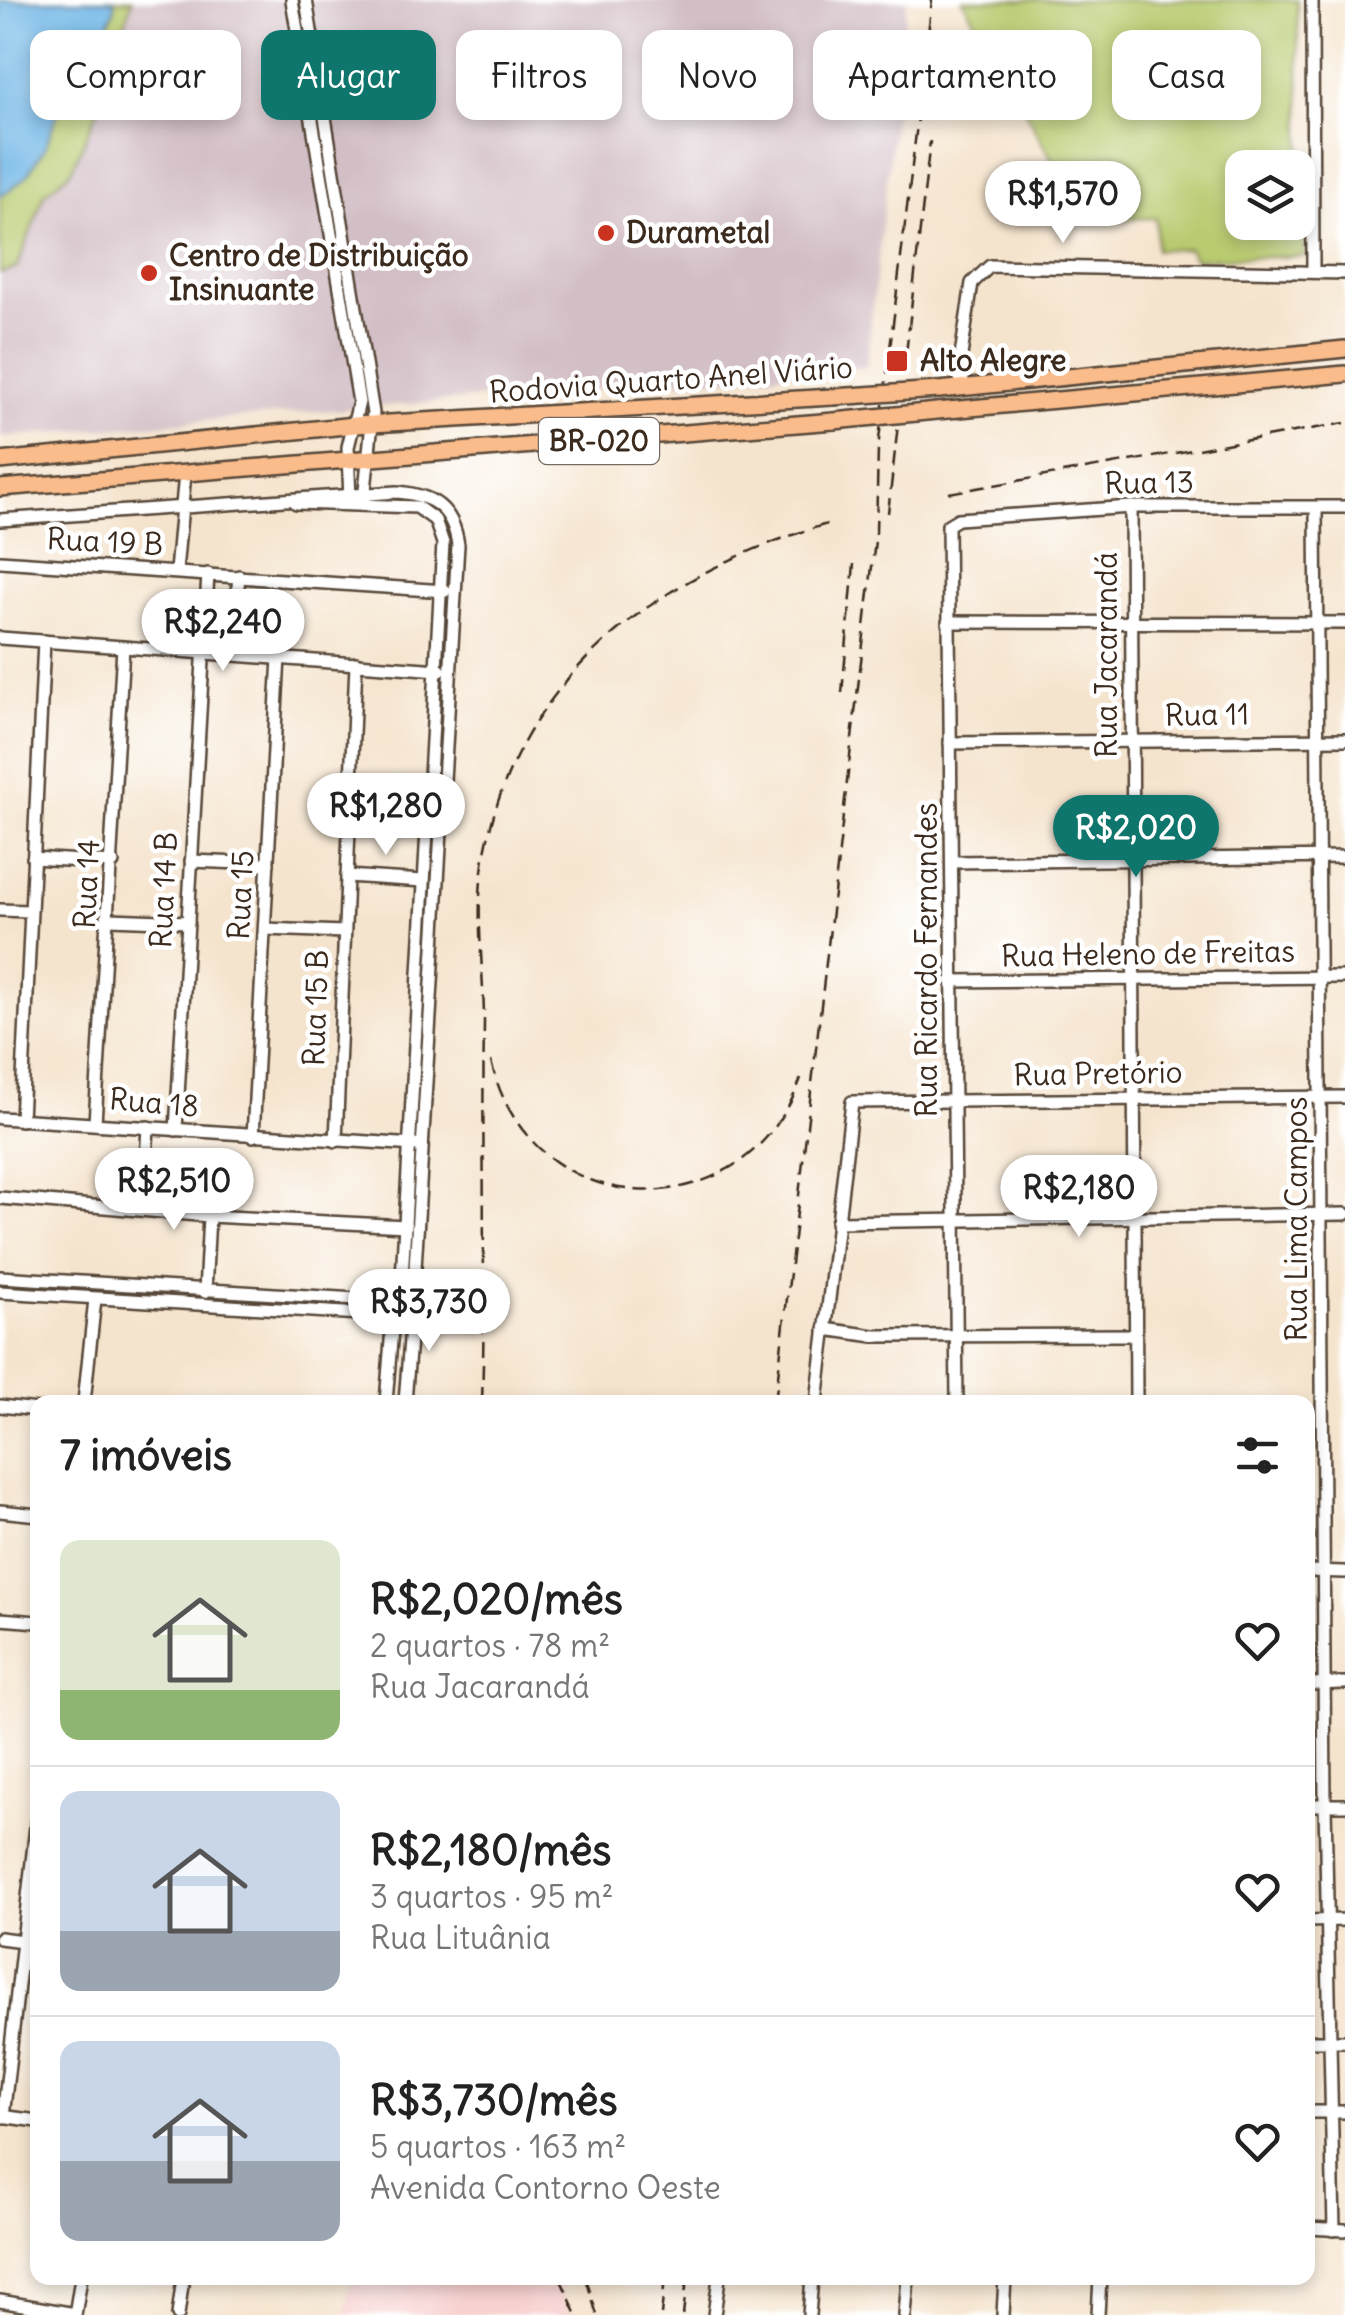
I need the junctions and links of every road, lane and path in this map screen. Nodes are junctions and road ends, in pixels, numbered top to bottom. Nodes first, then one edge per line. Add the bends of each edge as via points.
1 (292, 0) edge
2 (306, 0) edge
3 (1312, 0) edge
4 (328, 162) junction
5 (1313, 271) junction
6 (1345, 273) edge
7 (1345, 349) edge
8 (1345, 374) edge
9 (967, 387) junction
10 (363, 425) junction
11 (365, 460) junction
12 (0, 461) edge
13 (347, 462) junction
14 (185, 473) junction
15 (18, 487) junction
16 (0, 488) edge
17 (357, 499) junction
18 (0, 501) edge
19 (181, 505) junction
20 (1131, 507) junction
21 (1345, 507) edge
22 (1316, 508) junction
23 (0, 520) edge
24 (954, 520) joint
25 (0, 561) edge
26 (176, 571) junction
27 (208, 574) junction
28 (239, 576) junction
29 (440, 590) junction
30 (454, 591) junction
31 (948, 622) junction
32 (1345, 623) edge
33 (1133, 624) junction
34 (1316, 624) junction
35 (0, 638) edge
36 (44, 641) junction
37 (124, 647) junction
38 (202, 652) junction
39 (232, 654) junction
40 (279, 656) junction
41 (356, 663) junction
42 (436, 669) junction
43 (450, 671) junction
44 (1345, 738) edge
45 (1318, 739) junction
46 (950, 742) junction
47 (1132, 742) junction
48 (428, 802) junction
49 (442, 803) junction
50 (426, 829) junction
51 (441, 830) junction
52 (1345, 856) edge
53 (1318, 857) junction
54 (33, 858) junction
55 (1132, 860) junction
56 (191, 861) junction
57 (953, 862) junction
58 (113, 864) junction
59 (268, 864) junction
60 (346, 876) junction
61 (422, 882) junction
62 (0, 910) edge
63 (30, 911) junction
64 (110, 919) junction
65 (188, 922) junction
66 (265, 929) junction
67 (344, 932) junction
68 (1345, 977) edge
69 (1132, 978) junction
70 (1322, 978) junction
71 (951, 982) junction
72 (417, 993) junction
73 (433, 994) junction
74 (416, 1019) junction
75 (432, 1019) junction
76 (1133, 1097) junction
77 (1320, 1097) junction
78 (1345, 1097) edge
79 (952, 1102) junction
80 (0, 1118) edge
81 (21, 1120) junction
82 (95, 1123) junction
83 (148, 1127) junction
84 (176, 1130) junction
85 (253, 1136) junction
86 (336, 1141) junction
87 (410, 1145) junction
88 (424, 1146) junction
89 (0, 1198) edge
90 (143, 1210) junction
91 (1345, 1214) edge
92 (1322, 1215) junction
93 (210, 1216) junction
94 (1134, 1219) junction
95 (956, 1220) junction
96 (836, 1222) junction
97 (406, 1226) junction
98 (0, 1277) edge
99 (206, 1288) junction
100 (0, 1292) edge
101 (95, 1299) junction
102 (413, 1302) junction
103 (205, 1303) junction
104 (393, 1316) junction
105 (825, 1329) junction
106 (956, 1334) junction
107 (1134, 1335) junction
108 (388, 1382) junction
109 (406, 1384) junction
110 (85, 1395) edge
111 (387, 1395) edge
112 (405, 1395) edge
113 (817, 1395) edge
114 (957, 1395) edge
115 (1136, 1395) edge
116 (0, 1406) edge
117 (30, 1409) edge
118 (1315, 1444) edge
119 (1322, 1444) junction
120 (0, 1510) edge
121 (30, 1513) edge
122 (1315, 1571) edge
123 (1324, 1572) junction
124 (1345, 1572) edge
125 (0, 1619) edge
126 (30, 1621) edge
127 (1315, 1684) edge
128 (1326, 1684) junction
129 (1345, 1684) edge
130 (1315, 1804) edge
131 (1325, 1804) junction
132 (1345, 1804) edge
133 (30, 1879) edge
134 (1327, 1920) junction
135 (1345, 1920) edge
136 (1315, 1921) edge
137 (0, 1938) edge
138 (23, 1941) junction
139 (30, 1942) edge
140 (1315, 2041) edge
141 (1330, 2041) junction
142 (1345, 2041) edge
143 (1315, 2112) edge
144 (1330, 2112) junction
145 (1345, 2112) edge
146 (1, 2117) edge
147 (30, 2120) edge
148 (1339, 2230) edge
149 (80, 2285) edge
150 (182, 2285) edge
151 (718, 2285) edge
152 (812, 2285) edge
153 (907, 2285) edge
154 (1005, 2285) edge
155 (1100, 2285) edge
156 (0, 2301) edge
157 (75, 2314) edge
158 (178, 2315) edge
159 (714, 2315) edge
160 (810, 2315) edge
161 (905, 2315) edge
162 (1003, 2315) edge
163 (1098, 2315) edge

1 - 4 street
2 - 4 street
3 - 5 street
4 - 10 street
5 - 6 street
5 - 9 street via 990,266 972,283 958,375
7 - 9 highway, Rodovia Quarto Anel Viário / BR-020
8 - 11 highway, Rodovia Quarto Anel Viário / BR-020, bridge
9 - 10 highway, Rodovia Quarto Anel Viário / BR-020, bridge
10 - 11 street
10 - 12 highway, Rodovia Quarto Anel Viário / BR-020
10 - 13 street
11 - 13 highway, Rodovia Quarto Anel Viário / BR-020
11 - 17 street
13 - 14 highway, Rodovia Quarto Anel Viário / BR-020
13 - 17 street
14 - 15 highway, Rodovia Quarto Anel Viário / BR-020
14 - 19 street
15 - 16 highway, Rodovia Quarto Anel Viário / BR-020
15 - 18 highway
17 - 19 street
17 - 29 street via 417,507 435,520 443,543
17 - 30 street via 424,495 445,509 458,545
19 - 23 street
19 - 26 street
20 - 22 street, Rua 13
20 - 24 street, Rua 13
20 - 33 street, Rua Jacarandá
21 - 22 street, Rua 13
22 - 34 street, Rua Lima Campos
24 - 31 street, Rua Ricardo Fernandes via 948,524
25 - 26 street, Rua 19 B
26 - 27 street, Rua 19 B
27 - 28 street, Rua 19 B
27 - 38 street, Rua 14 B
28 - 29 street, Rua 19 B
28 - 39 street
29 - 30 street, Rua 19 B
29 - 42 street
30 - 43 street
31 - 33 street
31 - 46 street, Rua Ricardo Fernandes
32 - 34 street
33 - 34 street
33 - 47 street, Rua Jacarandá
34 - 45 street, Rua Lima Campos
35 - 36 street
36 - 37 street
36 - 54 street
37 - 38 street
37 - 58 street, Rua 14
38 - 39 street
38 - 56 street, Rua 14 B
39 - 40 street
40 - 41 street
40 - 59 street, Rua 15
41 - 42 street
41 - 60 street, Rua 15 B
42 - 43 street
42 - 48 street
43 - 49 street
44 - 45 street, Rua 11
45 - 47 street, Rua 11
45 - 53 street, Rua Lima Campos
46 - 47 street, Rua 11
46 - 57 street, Rua Ricardo Fernandes
47 - 55 street, Rua Jacarandá
48 - 49 street
48 - 50 street
49 - 51 street
50 - 51 street
50 - 61 street
51 - 73 street
52 - 53 street
53 - 55 street
53 - 70 street, Rua Lima Campos
54 - 58 street
54 - 63 street
55 - 57 street
55 - 69 street, Rua Jacarandá
56 - 59 street
56 - 65 street, Rua 14 B
57 - 71 street, Rua Ricardo Fernandes
58 - 64 street, Rua 14
59 - 66 street, Rua 15
60 - 61 street
60 - 67 street, Rua 15 B
61 - 72 street
62 - 63 street
63 - 81 street
64 - 65 street
64 - 82 street, Rua 14
65 - 84 street, Rua 14 B
66 - 67 street
66 - 85 street, Rua 15
67 - 86 street, Rua 15 B
68 - 70 street, Rua Heleno de Freitas
69 - 70 street, Rua Heleno de Freitas
69 - 71 street, Rua Heleno de Freitas
69 - 76 street, Rua Jacarandá
70 - 77 street, Rua Lima Campos
71 - 79 street, Rua Ricardo Fernandes
72 - 73 street
72 - 74 street
73 - 75 street
74 - 75 street
74 - 87 street
75 - 88 street
76 - 77 street, Rua Pretório
76 - 79 street, Rua Pretório
76 - 94 street, Rua Jacarandá
77 - 78 street, Rua Pretório
77 - 92 street, Rua Lima Campos
79 - 95 street, Rua Ricardo Fernandes
79 - 96 street, Rua Pretório via 852,1102
80 - 81 street, Rua 18
81 - 82 street, Rua 18
82 - 83 street, Rua 18
83 - 84 street, Rua 18
83 - 90 street
84 - 85 street, Rua 18
85 - 86 street, Rua 18
86 - 87 street, Rua 18
87 - 88 street, Rua 18
87 - 97 street
88 - 102 street
89 - 90 street
90 - 93 street
91 - 92 street
92 - 94 street
92 - 119 street, Rua Lima Campos
93 - 97 street
93 - 99 street
94 - 95 street
94 - 107 street, Rua Jacarandá
95 - 96 street
95 - 106 street, Rua Ricardo Fernandes
96 - 105 street
97 - 99 street via 401,1295 389,1301
98 - 99 street
99 - 103 street
100 - 101 street
101 - 103 street
101 - 110 street
102 - 104 street
102 - 109 street
103 - 104 street
104 - 108 street
105 - 106 street via 874,1336
105 - 113 street
106 - 107 street
106 - 114 street, Rua Ricardo Fernandes
107 - 115 street, Rua Jacarandá
108 - 109 street
108 - 111 street
109 - 112 street
116 - 117 street
118 - 119 street
119 - 123 street, Rua Lima Campos
120 - 121 street
122 - 123 street
123 - 124 street
123 - 128 street, Rua Lima Campos
125 - 126 street
127 - 128 street
128 - 129 street
128 - 131 street, Rua Lima Campos
130 - 131 street
131 - 132 street
131 - 134 street, Rua Lima Campos
133 - 138 street
134 - 135 street
134 - 136 street
134 - 141 street, Rua Lima Campos
137 - 138 street
138 - 139 street
138 - 146 street
140 - 141 street
141 - 142 street
141 - 144 street, Rua Lima Campos
143 - 144 street
144 - 145 street
144 - 148 street, Rua Lima Campos
146 - 147 street
149 - 157 street
150 - 158 street
151 - 159 street
152 - 160 street
153 - 161 street
154 - 162 street
155 - 163 street
156 - 157 street

